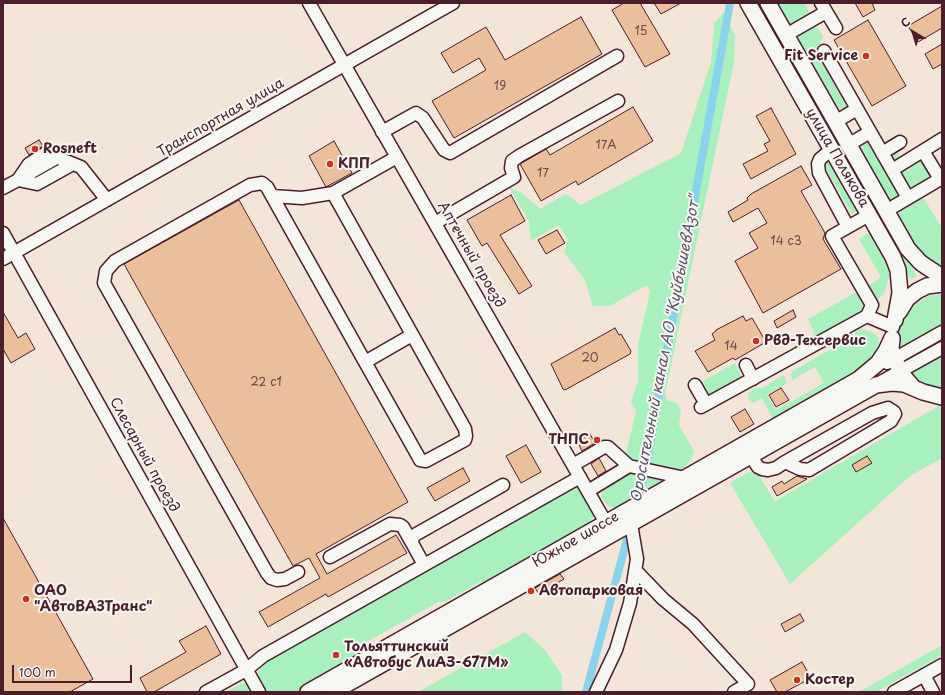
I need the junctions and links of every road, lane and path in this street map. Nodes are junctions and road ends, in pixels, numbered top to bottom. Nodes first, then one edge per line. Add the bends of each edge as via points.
1 (309, 3) edge
2 (453, 3) edge
3 (748, 3) edge
4 (768, 3) edge
5 (824, 7) edge
6 (836, 28) dead end
7 (786, 35) junction
8 (824, 52) dead end
9 (617, 56) dead end
10 (344, 65) junction
11 (618, 101) dead end
12 (857, 109) junction
13 (382, 132) junction
14 (870, 132) junction
15 (842, 133) junction
16 (900, 142) dead end
17 (829, 145) junction
18 (940, 145) edge
19 (923, 151) junction
20 (882, 153) junction
21 (397, 157) junction
22 (76, 166) junction
23 (892, 170) junction
24 (941, 178) edge
25 (18, 180) junction
26 (3, 188) edge
27 (333, 193) junction
28 (272, 196) junction
29 (908, 198) junction
30 (107, 200) junction
31 (886, 211) junction
32 (869, 215) junction
33 (435, 223) junction
34 (848, 227) junction
35 (3, 233) edge
36 (14, 253) junction
37 (3, 259) edge
38 (942, 277) edge
39 (942, 284) edge
40 (867, 316) junction
41 (893, 328) junction
42 (942, 332) edge
43 (412, 335) junction
44 (942, 348) edge
45 (365, 362) junction
46 (746, 365) dead end
47 (897, 365) junction
48 (753, 379) junction
49 (859, 379) junction
50 (695, 385) dead end
51 (876, 385) junction
52 (913, 387) junction
53 (942, 397) edge
54 (751, 456) junction
55 (785, 462) junction
56 (573, 465) junction
57 (630, 466) junction
58 (580, 477) junction
59 (685, 478) junction
60 (503, 485) dead end
61 (588, 491) junction
62 (606, 523) junction
63 (630, 524) junction
64 (412, 543) junction
65 (330, 557) dead end
66 (424, 565) junction
67 (636, 571) junction
68 (298, 572) dead end
69 (942, 665) edge
70 (246, 670) junction
71 (924, 675) junction
72 (915, 687) edge
73 (206, 692) edge
74 (259, 692) edge
75 (308, 692) edge
76 (333, 692) edge
77 (596, 692) edge
78 (734, 692) edge
79 (894, 692) edge
80 (933, 692) edge

1 - 10 street, Аптечный проезд
2 - 10 street, Транспортная улица
3 - 17 main road, улица Полякова
4 - 7 main road, улица Полякова
5 - 6 street
5 - 7 street
7 - 15 main road, улица Полякова
8 - 12 street
9 - 13 street via 450,153 444,150 423,118 416,113
10 - 13 street, Аптечный проезд
10 - 30 street, Транспортная улица
11 - 33 street via 519,156 512,161 514,177
12 - 14 street
12 - 15 street
13 - 21 street, Аптечный проезд
14 - 15 street
14 - 20 street
15 - 17 main road
15 - 31 main road, улица Полякова
16 - 20 street
17 - 32 main road, улица Полякова
17 - 34 street via 818,164 819,173
18 - 19 street
19 - 23 street
19 - 24 street
20 - 23 street
21 - 27 street
21 - 33 street, Аптечный проезд
22 - 25 street via 37,184
22 - 25 street via 58,157
22 - 30 street
23 - 29 street
24 - 29 street
25 - 26 street
27 - 28 street via 302,198
27 - 43 street
28 - 45 street
28 - 68 street via 262,184 250,185 115,261 106,271 104,283 267,573 276,580 285,579
29 - 31 street
30 - 36 street, Транспортная улица
31 - 38 main road, улица Полякова via 908,249 921,263
32 - 34 street
32 - 41 main road, улица Полякова via 898,270 900,293
33 - 56 street, Аптечный проезд
34 - 40 street via 832,236 872,305
35 - 36 street, Слесарный проезд
36 - 37 street, Транспортная улица
36 - 70 street, Слесарный проезд
39 - 41 main road, Южное шоссе via 928,286 907,299
40 - 41 street
40 - 48 street
41 - 47 main road via 891,349
41 - 49 main road, Южное шоссе via 886,351 878,363
42 - 47 street
43 - 45 street
43 - 45 street via 465,430 465,440 455,446 429,460 420,460
44 - 47 street
46 - 48 street
47 - 49 street
47 - 51 street
47 - 52 main road, Южное шоссе
48 - 50 street via 704,406
49 - 59 main road, Южное шоссе
51 - 52 main road, Южное шоссе via 897,383
51 - 54 main road, Южное шоссе
52 - 53 main road, Южное шоссе
54 - 55 street via 762,469 776,468
54 - 63 main road, Южное шоссе
55 - 55 street via 872,413 888,408 895,414 890,420 809,470
56 - 57 street via 608,447
56 - 58 street, Аптечный проезд
57 - 59 street
57 - 61 street
58 - 61 street, Аптечный проезд
58 - 66 street
59 - 62 main road, Южное шоссе
60 - 64 street via 416,534
61 - 62 street, Аптечный проезд
62 - 75 main road, Южное шоссе
63 - 67 street via 636,546
63 - 76 main road, Южное шоссе
64 - 65 street via 403,527 394,523
64 - 66 street
66 - 70 street via 263,656
67 - 77 street via 624,626 616,650
67 - 78 street via 693,624 748,684
69 - 71 street
70 - 73 street
70 - 74 street, Слесарный проезд
71 - 72 street
71 - 80 street
72 - 79 street

